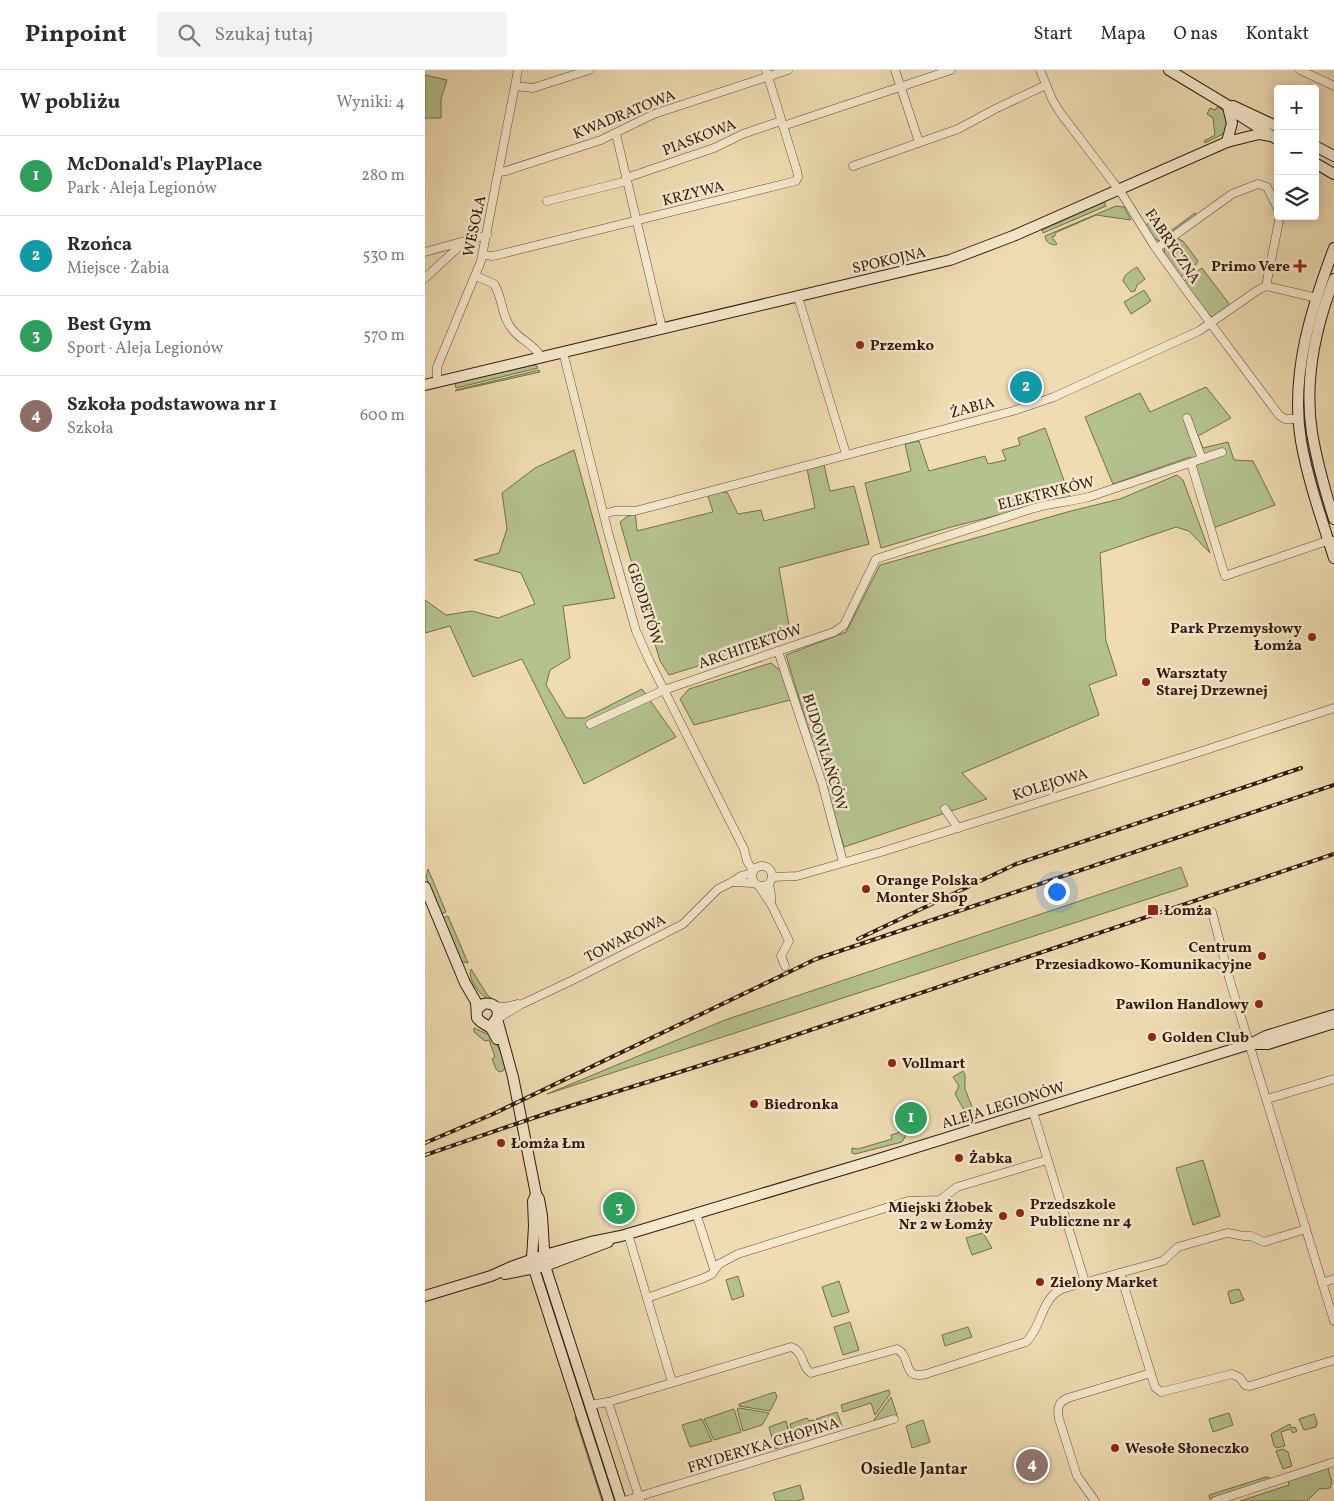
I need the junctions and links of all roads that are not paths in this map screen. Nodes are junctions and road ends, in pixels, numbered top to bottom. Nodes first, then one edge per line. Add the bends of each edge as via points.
1 (518, 70) edge
2 (589, 70) edge
3 (788, 70) edge
4 (895, 70) edge
5 (951, 70) edge
6 (1040, 70) edge
7 (1169, 70) edge
8 (1300, 70) edge
9 (767, 74) edge
10 (1046, 85) junction
11 (515, 86) junction
12 (1334, 86) edge
13 (901, 87) junction
14 (1227, 105) junction
15 (1256, 121) junction
16 (782, 124) junction
17 (1274, 126) edge
18 (615, 134) junction
19 (1274, 138) edge
20 (919, 142) junction
21 (1227, 142) junction
22 (1319, 148) edge
23 (1334, 156) edge
24 (1319, 165) edge
25 (853, 166) dead end
26 (499, 172) junction
27 (1334, 174) edge
28 (627, 180) junction
29 (1118, 190) junction
30 (547, 200) dead end
31 (1274, 200) edge
32 (1280, 220) edge
33 (636, 221) junction
34 (487, 235) junction
35 (463, 242) junction
36 (1157, 248) junction
37 (1334, 248) edge
38 (425, 252) edge
39 (483, 255) junction
40 (476, 276) junction
41 (425, 278) edge
42 (1334, 279) edge
43 (1266, 286) junction
44 (798, 297) junction
45 (1317, 298) junction
46 (1211, 324) junction
47 (662, 328) junction
48 (563, 352) junction
49 (541, 357) junction
50 (437, 382) junction
51 (425, 385) edge
52 (1187, 418) dead end
53 (1299, 419) junction
54 (1222, 452) dead end
55 (845, 454) junction
56 (1202, 459) junction
57 (1191, 463) junction
58 (604, 514) junction
59 (1334, 519) edge
60 (1331, 541) edge
61 (1334, 558) edge
62 (844, 625) joint
63 (778, 651) junction
64 (664, 690) junction
65 (1334, 708) edge
66 (590, 724) dead end
67 (945, 809) dead end
68 (958, 828) junction
69 (744, 849) junction
70 (843, 862) junction
71 (761, 866) junction
72 (752, 872) junction
73 (770, 880) junction
74 (732, 882) junction
75 (756, 884) junction
76 (425, 887) edge
77 (771, 904) junction
78 (1212, 912) dead end
79 (785, 966) dead end
80 (462, 974) junction
81 (492, 1004) junction
82 (520, 1005) junction
83 (477, 1010) junction
84 (1334, 1014) edge
85 (497, 1019) junction
86 (1334, 1023) edge
87 (487, 1024) junction
88 (1250, 1044) junction
89 (505, 1050) junction
90 (1334, 1079) edge
91 (1267, 1099) junction
92 (1033, 1112) junction
93 (1047, 1160) junction
94 (536, 1194) junction
95 (696, 1213) junction
96 (1306, 1229) junction
97 (625, 1235) junction
98 (545, 1255) junction
99 (533, 1264) junction
100 (545, 1266) junction
101 (714, 1269) junction
102 (1120, 1273) junction
103 (1334, 1280) edge
104 (1085, 1282) junction
105 (1322, 1283) junction
106 (425, 1296) edge
107 (647, 1298) junction
108 (1334, 1321) edge
109 (1334, 1360) edge
110 (1151, 1373) junction
111 (672, 1382) junction
112 (608, 1402) junction
113 (590, 1405) junction
114 (894, 1419) dead end
115 (1334, 1462) edge
116 (640, 1499) edge
117 (609, 1501) edge
118 (623, 1501) edge
119 (1095, 1501) edge
120 (1215, 1501) edge

1 - 11 street, WESOŁA
2 - 11 street via 533,88
3 - 9 street, KWADRATOWA
4 - 13 street
5 - 13 street, PIASKOWA
6 - 10 street, FABRYCZNA
7 - 14 street
8 - 12 street
9 - 16 street, KRZYWA
9 - 18 street, KWADRATOWA via 654,114
10 - 20 street via 958,129
10 - 29 street, FABRYCZNA via 1059,111
11 - 26 street, WESOŁA
13 - 16 street, PIASKOWA
13 - 20 street
14 - 15 street via 1241,109
14 - 21 street via 1232,123
15 - 17 street
15 - 19 street
15 - 21 street, SPOKOJNA
16 - 28 street, PIASKOWA via 743,134
16 - 33 street, KRZYWA via 798,175 796,181
18 - 26 street, KWADRATOWA
18 - 28 street
19 - 21 street, SPOKOJNA via 1259,134
20 - 25 street
21 - 29 street, SPOKOJNA
22 - 23 street
24 - 27 street
26 - 34 street, WESOŁA
28 - 30 street, PIASKOWA
28 - 33 street
29 - 36 street, FABRYCZNA
29 - 44 street, SPOKOJNA via 955,259
31 - 36 street via 1269,189 1258,184 1230,196
32 - 43 street
33 - 39 street, KRZYWA via 493,256
33 - 47 street
34 - 35 street
34 - 39 street, WESOŁA
35 - 38 street
35 - 41 street
36 - 46 street, FABRYCZNA
37 - 45 street
39 - 40 street, WESOŁA
40 - 49 street via 494,284 507,322
40 - 50 street, WESOŁA via 437,367
42 - 59 street via 1314,347 1310,402 1317,460
43 - 45 street
43 - 46 street, ŻABIA
44 - 47 street, SPOKOJNA
44 - 55 street
45 - 53 street via 1301,366
46 - 53 street, FABRYCZNA via 1279,416
46 - 55 street, ŻABIA via 1054,397 1013,411
47 - 48 street, SPOKOJNA
48 - 49 street, SPOKOJNA
48 - 58 street, GEODETÓW
49 - 50 street, SPOKOJNA
50 - 51 street, SPOKOJNA
52 - 56 street
53 - 60 street via 1305,463
54 - 56 street, ELEKTRYKÓW
55 - 58 street, ŻABIA via 635,511
56 - 57 street, ELEKTRYKÓW
57 - 60 street via 1225,576
57 - 62 street, ELEKTRYKÓW via 1089,498 1031,509 876,559
58 - 64 street, GEODETÓW via 636,631
60 - 61 street
62 - 63 street, ARCHITEKTÓW via 834,632
63 - 64 street, ARCHITEKTÓW
63 - 70 street, BUDOWLAŃCÓW via 822,783
64 - 66 street, ARCHITEKTÓW
64 - 69 street, GEODETÓW
65 - 68 street, KOLEJOWA
67 - 68 street
68 - 70 street, KOLEJOWA
69 - 71 street
69 - 72 street
70 - 73 street, KOLEJOWA
71 - 72 street
71 - 73 street via 770,870
72 - 74 street, TOWAROWA
72 - 75 street
73 - 75 street
73 - 77 street
74 - 75 street
74 - 82 street, TOWAROWA via 718,889 683,924
75 - 77 street
76 - 80 street
77 - 79 street via 789,941 781,956
78 - 88 street
80 - 81 street via 480,997
80 - 83 street
81 - 82 street, TOWAROWA via 505,1007
81 - 83 street via 481,1005
81 - 85 street via 498,1013
82 - 85 street, TOWAROWA
83 - 87 street via 477,1018
84 - 88 street, ALEJA LEGIONÓW
85 - 87 street
85 - 89 street
86 - 88 street, ALEJA LEGIONÓW via 1268,1044
87 - 89 street
88 - 91 street
88 - 92 street, ALEJA LEGIONÓW
89 - 94 street
90 - 91 street
91 - 96 street
92 - 93 street
92 - 95 street, ALEJA LEGIONÓW
93 - 101 street via 957,1187 940,1200 908,1201 738,1254
93 - 104 street
94 - 98 street via 542,1216
94 - 99 street via 533,1201
95 - 97 street, ALEJA LEGIONÓW
95 - 101 street
96 - 102 street via 1263,1242 1253,1236 1227,1233 1178,1247 1163,1262
96 - 105 street
97 - 98 street, ALEJA LEGIONÓW
97 - 100 street, ALEJA LEGIONÓW
97 - 107 street
98 - 99 street, ALEJA LEGIONÓW
98 - 100 street
99 - 100 street, ALEJA LEGIONÓW
99 - 106 street, ALEJA LEGIONÓW
99 - 117 street
100 - 113 street
101 - 107 street via 704,1278
102 - 104 street
102 - 110 street
103 - 105 street
104 - 111 street via 1062,1289 1052,1296 1026,1342 927,1374 916,1376 910,1372 904,1355 897,1349 815,1374 806,1370 799,1351 791,1348
105 - 108 street
107 - 111 street
109 - 110 street via 1250,1386 1232,1374 1164,1393 1155,1388
110 - 119 street via 1067,1398 1058,1408 1077,1476
111 - 112 street
112 - 113 street
112 - 116 street
113 - 118 street
114 - 116 street, FRYDERYKA CHOPINA
115 - 120 street
116 - 118 street, FRYDERYKA CHOPINA

